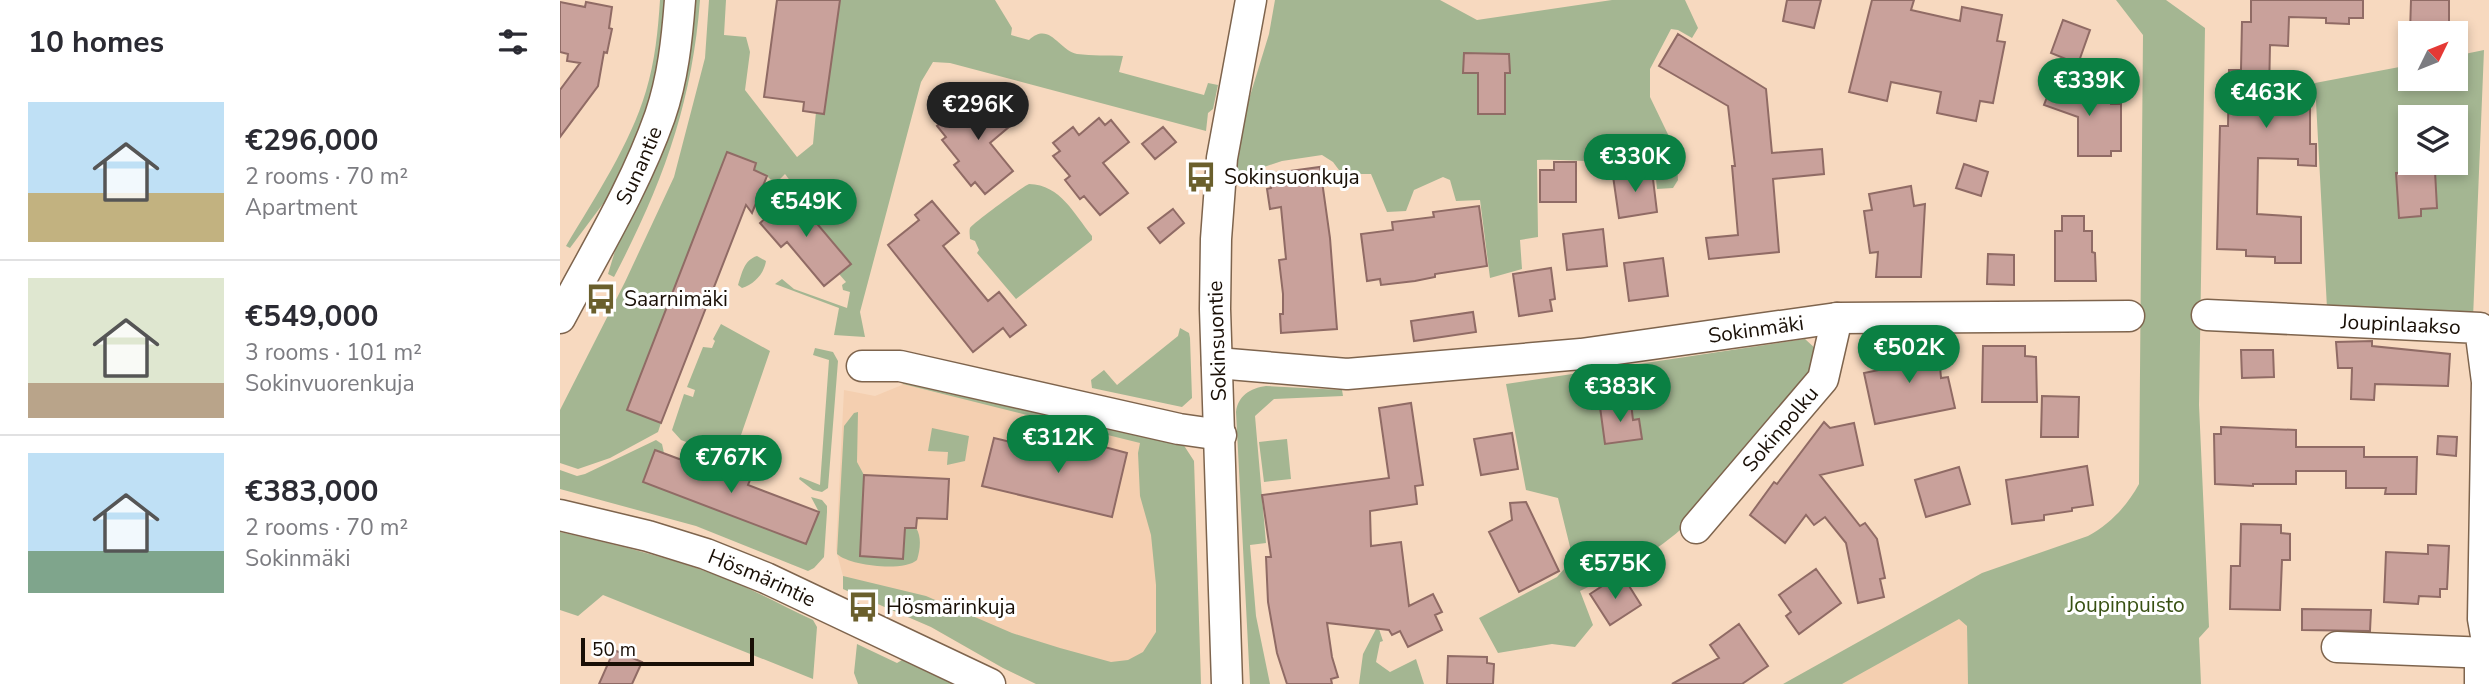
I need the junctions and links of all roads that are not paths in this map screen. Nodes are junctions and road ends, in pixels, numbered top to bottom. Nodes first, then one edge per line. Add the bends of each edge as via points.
1 (680, 0) edge
2 (1251, 0) edge
3 (2207, 315) dead end
4 (2129, 316) dead end
5 (560, 318) edge
6 (1837, 318) junction
7 (1217, 363) junction
8 (862, 366) dead end
9 (1221, 435) junction
10 (560, 514) edge
11 (1696, 528) dead end
12 (2337, 647) dead end
13 (2489, 653) edge
14 (990, 684) edge
15 (1227, 684) edge
16 (2480, 684) edge

1 - 5 street, Sunantie via 674,61 660,115 622,201
2 - 7 street, Sokinsuontie via 1222,158 1216,239
3 - 13 street, Joupinlaakso via 2480,328 2487,382 2483,619
4 - 6 street, Sokinmäki
6 - 7 street, Sokinmäki via 1581,354 1360,373
6 - 11 street, Sokinpolku via 1823,379
7 - 9 street, Sokinsuontie
8 - 9 street via 900,366
9 - 15 street, Sokinsuontie
10 - 14 street, Hösmärintie via 706,554
12 - 13 street
13 - 16 street via 2480,662

